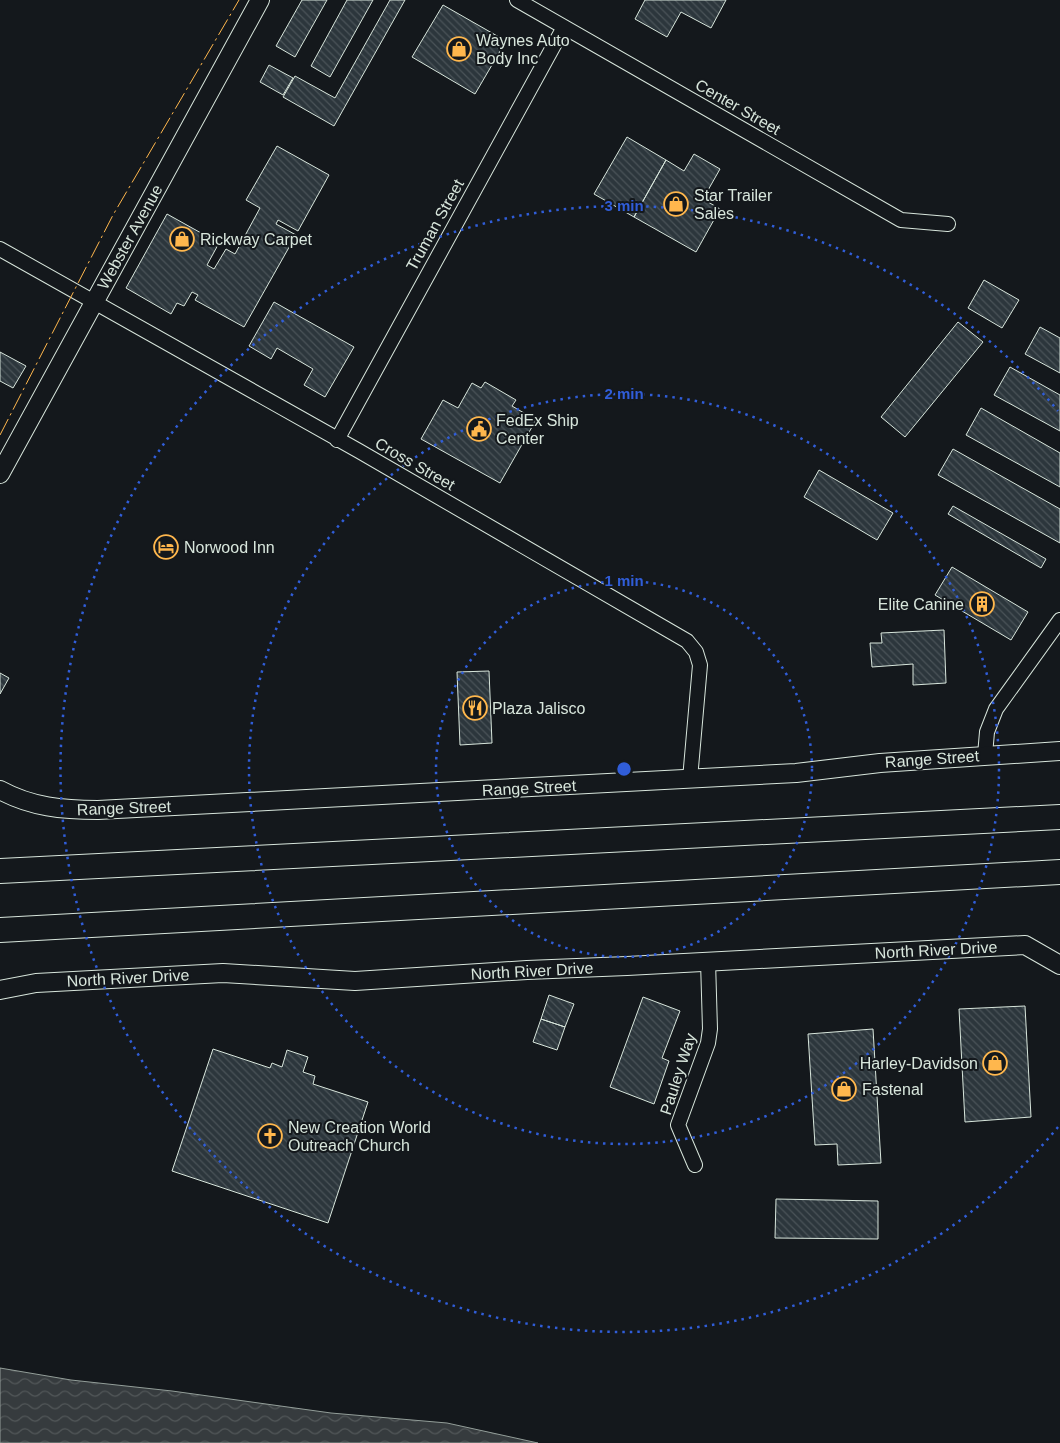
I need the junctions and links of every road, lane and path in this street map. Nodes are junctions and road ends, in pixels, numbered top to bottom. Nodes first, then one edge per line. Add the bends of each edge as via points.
1 (260, 0) edge
2 (517, 0) edge
3 (564, 28) junction
4 (948, 224) dead end
5 (0, 249) edge
6 (94, 303) junction
7 (337, 440) junction
8 (0, 474) edge
9 (1060, 620) edge
10 (1060, 751) edge
11 (985, 755) junction
12 (690, 779) junction
13 (0, 790) edge
14 (1060, 817) edge
15 (0, 871) edge
16 (1060, 872) edge
17 (0, 930) edge
18 (708, 961) junction
19 (1060, 965) edge
20 (0, 990) edge
21 (695, 1164) dead end

1 - 6 street, Webster Avenue
2 - 3 street, Center Street
3 - 4 street, Center Street via 901,220
3 - 7 street, Truman Street
5 - 6 street, Cross Street
6 - 7 street, Cross Street
6 - 8 street, Webster Avenue
7 - 12 street, Cross Street via 687,641 696,652 700,665
9 - 11 street via 996,709 987,732
10 - 11 street, Range Street
11 - 12 street, Range Street via 796,773
12 - 13 street, Range Street via 98,810 64,810 16,799
14 - 15 highway
16 - 17 highway
18 - 19 street, North River Drive via 1025,945
18 - 20 street, North River Drive via 355,981 223,973 36,982
18 - 21 street, Pauley Way via 708,1043 678,1125

